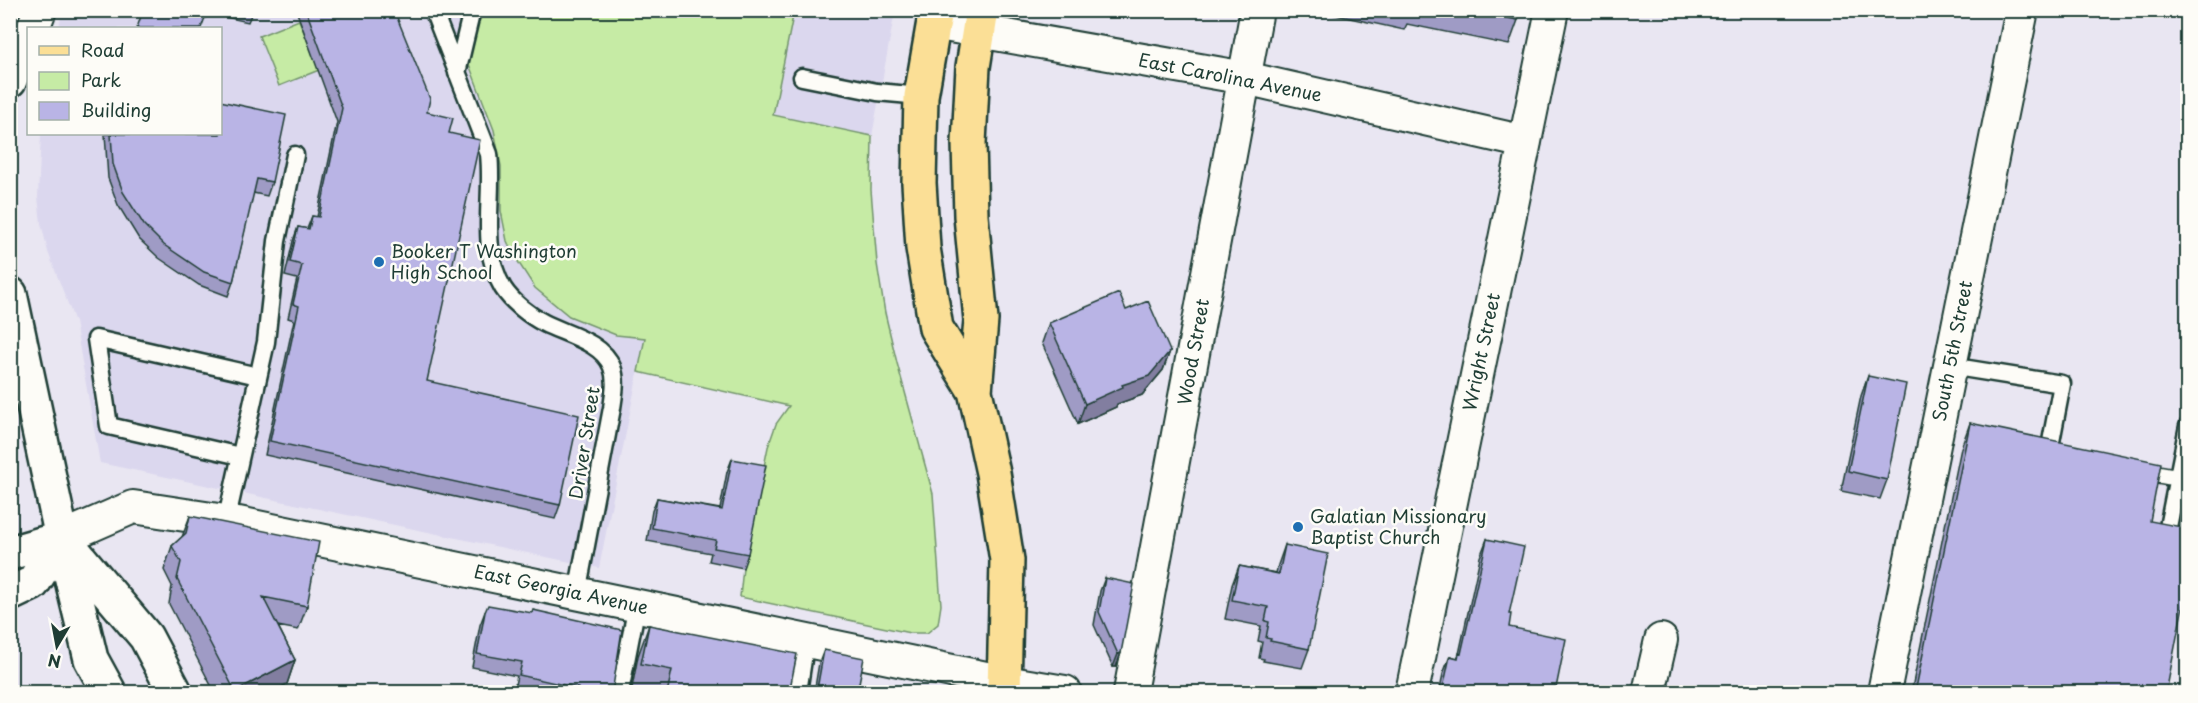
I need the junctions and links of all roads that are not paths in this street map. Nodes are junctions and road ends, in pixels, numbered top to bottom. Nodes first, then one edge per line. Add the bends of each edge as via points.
1 (40, 10) edge
2 (433, 10) edge
3 (472, 10) edge
4 (1257, 10) edge
5 (1552, 10) edge
6 (2022, 10) edge
7 (934, 17) edge
8 (980, 20) edge
9 (33, 27) edge
10 (27, 40) edge
11 (457, 73) junction
12 (802, 77) dead end
13 (1245, 78) junction
14 (10, 81) edge
15 (921, 96) junction
16 (1525, 142) junction
17 (295, 154) dead end
18 (10, 294) edge
19 (1950, 366) junction
20 (258, 376) junction
21 (975, 391) junction
22 (2187, 426) edge
23 (240, 456) junction
24 (2072, 457) edge
25 (2119, 466) edge
26 (2177, 478) junction
27 (226, 522) junction
28 (2167, 532) edge
29 (62, 538) junction
30 (10, 553) edge
31 (578, 593) junction
32 (10, 594) edge
33 (637, 605) junction
34 (806, 640) junction
35 (1660, 640) dead end
36 (1005, 687) edge
37 (109, 693) edge
38 (175, 693) edge
39 (620, 693) edge
40 (798, 693) edge
41 (1065, 693) edge
42 (1130, 693) edge
43 (1412, 693) edge
44 (1649, 693) edge
45 (1884, 693) edge

1 - 9 street
2 - 11 lane, Driver Street
3 - 11 lane
4 - 13 street, Wood Street
5 - 16 street, Wright Street
6 - 19 street, South 5th Street
7 - 8 street, East Carolina Avenue
7 - 15 main road
8 - 13 street, East Carolina Avenue
8 - 21 main road via 969,143 981,320
10 - 14 street
11 - 31 lane, Driver Street via 489,154 489,241 493,265 504,290 542,322 598,349 612,366 612,408
12 - 15 lane
13 - 16 street, East Carolina Avenue
13 - 42 street, Wood Street
15 - 21 main road via 919,183 923,248 936,328
16 - 43 street, Wright Street
17 - 20 lane via 277,242 266,342
18 - 29 main road
19 - 24 lane via 2062,384 2049,452
19 - 45 street, South 5th Street
20 - 23 lane
20 - 23 lane via 96,339 109,426
21 - 36 main road via 1007,560
22 - 26 lane
23 - 27 lane
25 - 26 lane
26 - 28 lane
27 - 29 street, East Georgia Avenue via 133,507
27 - 31 street, East Georgia Avenue
29 - 30 main road, East Georgia Avenue
29 - 32 main road via 33,583
29 - 37 main road via 91,658
29 - 38 main road via 146,637
31 - 33 street, East Georgia Avenue
33 - 34 street, East Georgia Avenue
33 - 39 lane
34 - 36 street, East Georgia Avenue
34 - 40 lane
35 - 44 street
36 - 41 street, East Georgia Avenue

